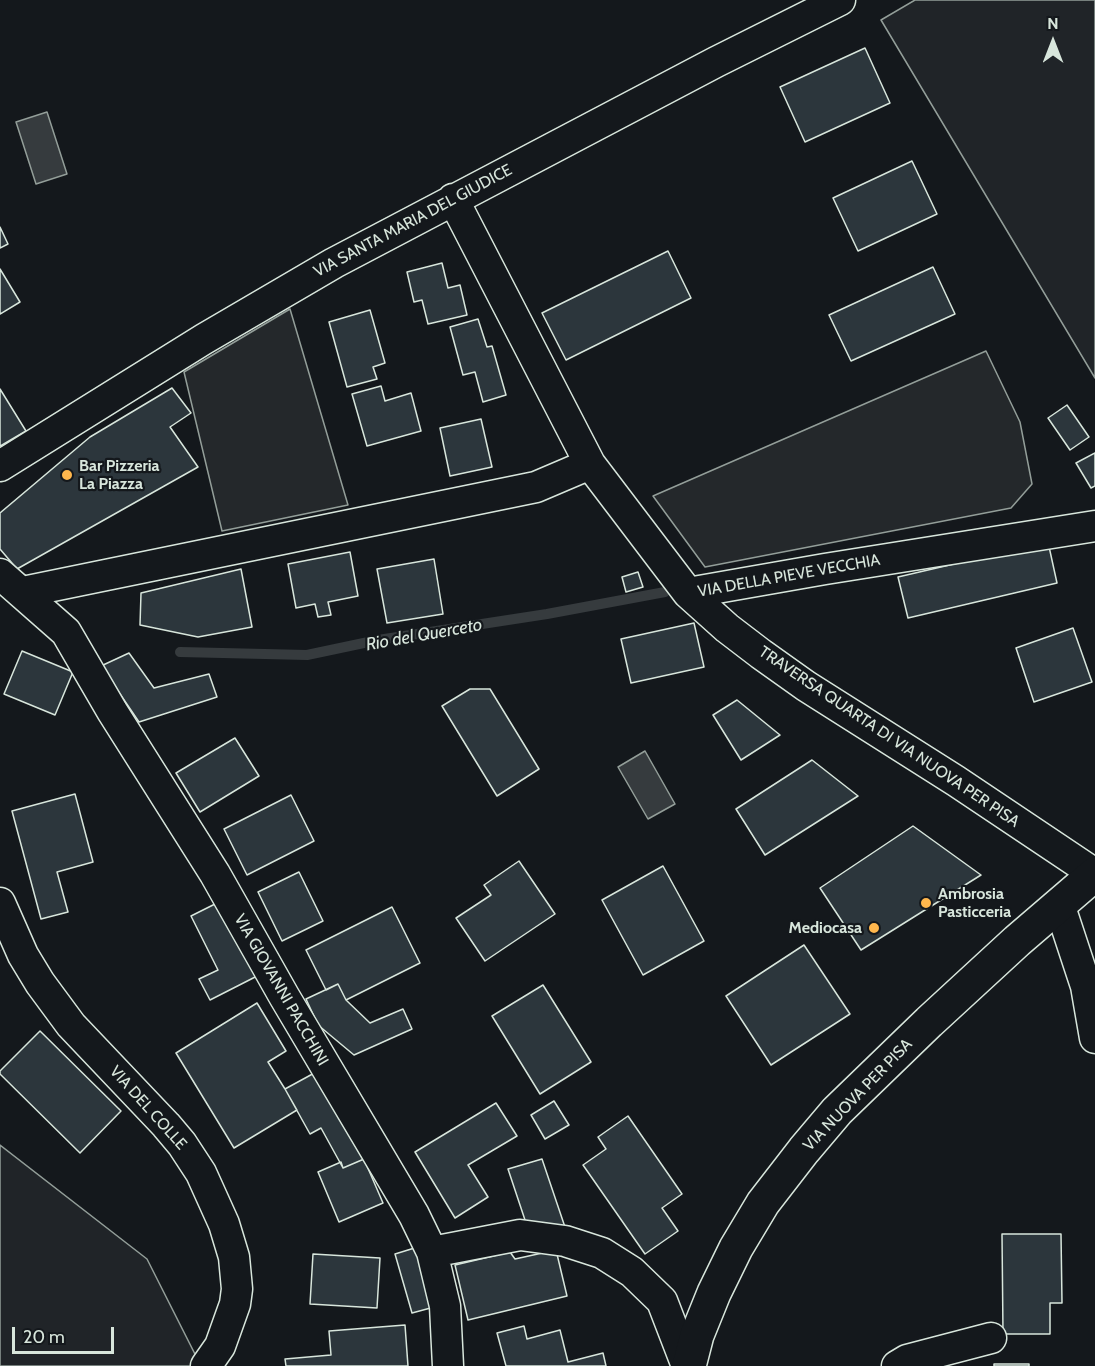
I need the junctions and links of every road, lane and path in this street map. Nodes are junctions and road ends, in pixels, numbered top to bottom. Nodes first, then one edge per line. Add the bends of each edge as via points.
1 (840, 0) edge
2 (453, 199) junction
3 (590, 464) junction
4 (0, 466) edge
5 (1095, 526) edge
6 (0, 573) edge
7 (23, 592) junction
8 (688, 593) junction
9 (1095, 874) edge
10 (0, 903) edge
11 (1059, 904) junction
12 (1095, 1038) edge
13 (432, 1252) junction
14 (991, 1338) dead end
15 (206, 1366) edge
16 (448, 1366) edge
17 (688, 1366) edge
18 (897, 1366) edge

1 - 2 street, VIA SANTA MARIA DEL GIUDICE
2 - 3 street, VIA DELLA PIEVE VECCHIA
2 - 4 street, VIA SANTA MARIA DEL GIUDICE via 334,262
3 - 7 street via 536,487
3 - 8 street, VIA DELLA PIEVE VECCHIA
5 - 8 street, VIA DELLA PIEVE VECCHIA
6 - 7 street, VIA GIOVANNI PACCHINI
7 - 13 street, VIA GIOVANNI PACCHINI via 66,632 215,874
8 - 9 street, TRAVERSA QUARTA DI VIA NUOVA PER PISA via 727,628 806,686
9 - 11 main road, VIA NUOVA PER PISA
10 - 15 street, VIA DEL COLLE via 40,983 72,1025 182,1144 201,1173 224,1224 234,1257 235,1304 220,1346
11 - 12 street via 1086,986
11 - 17 main road, VIA NUOVA PER PISA via 929,1022 837,1111 804,1150 763,1203 735,1248 697,1335
13 - 16 street, VIA GIOVANNI PACCHINI via 444,1306
13 - 17 street via 520,1235 565,1241 602,1253 632,1272 662,1301
14 - 18 street

